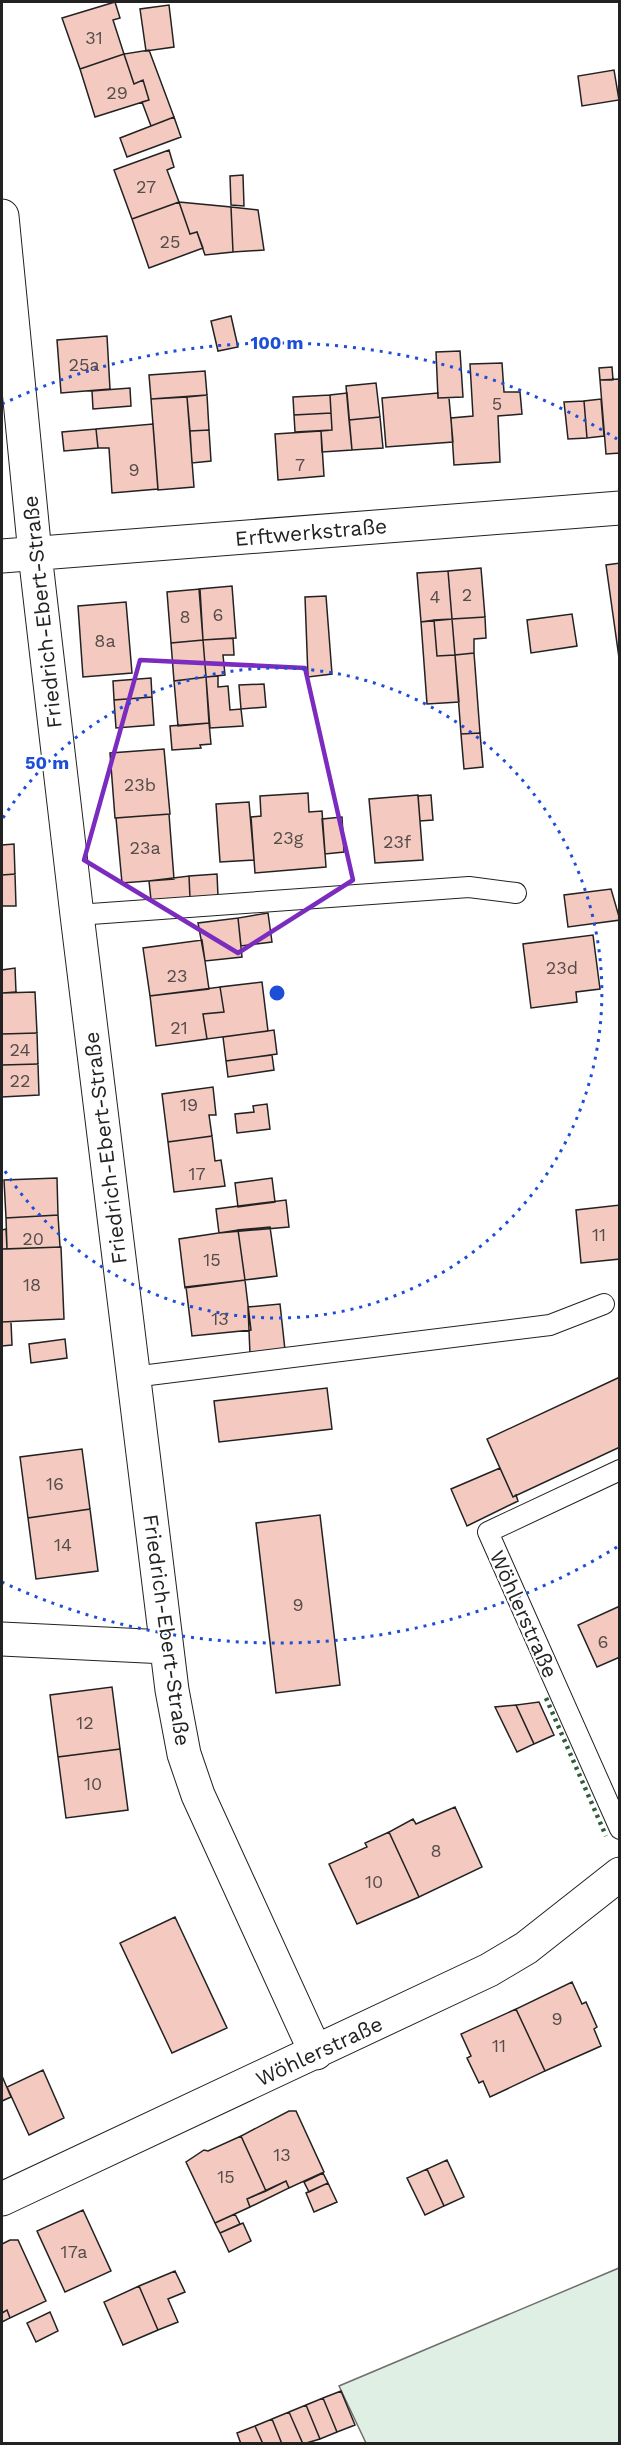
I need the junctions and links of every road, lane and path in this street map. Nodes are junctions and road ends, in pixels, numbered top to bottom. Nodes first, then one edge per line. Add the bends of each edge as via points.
1 (2, 216) edge
2 (620, 508) edge
3 (35, 554) junction
4 (2, 556) edge
5 (516, 893) dead end
6 (77, 915) junction
7 (604, 1304) dead end
8 (133, 1377) junction
9 (620, 1470) edge
10 (2, 1639) edge
11 (166, 1647) junction
12 (620, 1829) edge
13 (620, 1874) edge
14 (316, 2053) junction
15 (2, 2199) edge

1 - 3 street, Friedrich-Ebert-Straße
2 - 3 street, Erftwerkstraße
3 - 4 street, Erftwerkstraße
3 - 6 street, Friedrich-Ebert-Straße
5 - 6 lane via 469,887
6 - 8 street, Friedrich-Ebert-Straße
7 - 8 lane via 550,1325
8 - 11 street, Friedrich-Ebert-Straße
9 - 12 lane, Wöhlerstraße via 488,1532
10 - 11 street
11 - 14 street, Friedrich-Ebert-Straße via 184,1754 198,1795
13 - 14 street, Wöhlerstraße via 526,1948 489,1970
14 - 15 street, Wöhlerstraße

